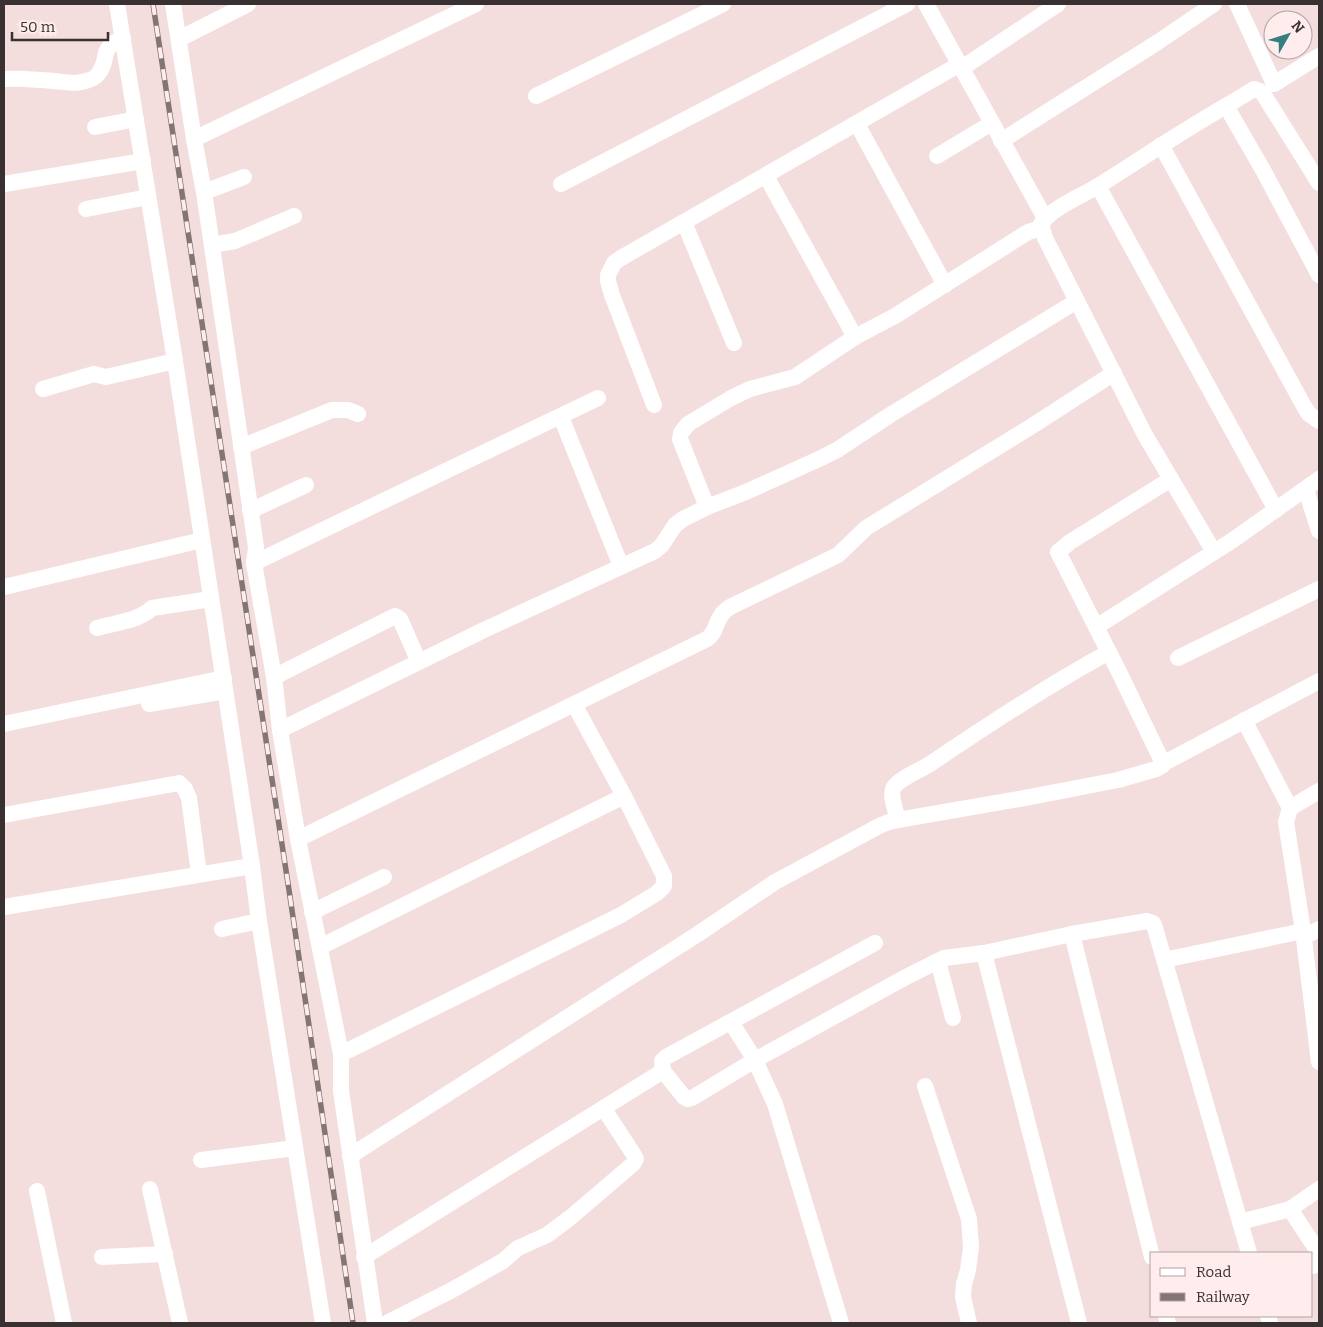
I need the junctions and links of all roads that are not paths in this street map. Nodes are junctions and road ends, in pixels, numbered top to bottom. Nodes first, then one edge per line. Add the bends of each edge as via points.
1 (117, 4) edge
2 (173, 4) edge
3 (248, 4) edge
4 (476, 4) edge
5 (723, 4) edge
6 (907, 4) edge
7 (926, 4) edge
8 (1058, 4) edge
9 (1214, 4) edge
10 (1237, 4) edge
11 (123, 38) junction
12 (179, 39) junction
13 (1319, 56) edge
14 (961, 66) junction
15 (4, 79) edge
16 (1268, 88) junction
17 (536, 96) dead end
18 (1226, 106) junction
19 (136, 119) junction
20 (857, 124) junction
21 (992, 124) junction
22 (95, 127) dead end
23 (194, 140) junction
24 (1001, 141) junction
25 (1161, 145) junction
26 (937, 156) dead end
27 (143, 161) junction
28 (766, 176) junction
29 (244, 177) dead end
30 (1319, 183) edge
31 (4, 184) edge
32 (561, 184) dead end
33 (1098, 186) junction
34 (204, 192) junction
35 (148, 197) junction
36 (86, 209) dead end
37 (294, 216) dead end
38 (684, 222) junction
39 (1043, 223) junction
40 (212, 246) junction
41 (1319, 275) edge
42 (944, 285) junction
43 (1077, 301) junction
44 (855, 337) junction
45 (734, 343) dead end
46 (175, 361) junction
47 (1114, 372) junction
48 (43, 389) dead end
49 (598, 398) dead end
50 (654, 405) dead end
51 (358, 414) dead end
52 (561, 417) junction
53 (1319, 422) edge
54 (241, 447) junction
55 (1171, 479) junction
56 (1319, 479) edge
57 (306, 485) dead end
58 (1306, 490) junction
59 (707, 507) junction
60 (1276, 510) junction
61 (250, 511) junction
62 (1319, 531) edge
63 (202, 540) junction
64 (1214, 552) junction
65 (254, 563) junction
66 (621, 566) junction
67 (4, 588) edge
68 (1319, 589) edge
69 (211, 598) junction
70 (1096, 627) junction
71 (97, 628) dead end
72 (1109, 652) junction
73 (1178, 658) dead end
74 (419, 662) junction
75 (274, 676) junction
76 (1319, 681) edge
77 (224, 685) junction
78 (574, 704) junction
79 (146, 705) dead end
80 (1244, 720) junction
81 (4, 724) edge
82 (280, 730) junction
83 (1165, 762) junction
84 (1319, 792) edge
85 (624, 796) junction
86 (1290, 808) junction
87 (4, 815) edge
88 (898, 820) junction
89 (298, 839) junction
90 (252, 866) junction
91 (199, 874) junction
92 (384, 877) dead end
93 (4, 907) edge
94 (312, 912) junction
95 (259, 922) junction
96 (222, 929) dead end
97 (1309, 932) edge
98 (1072, 934) junction
99 (875, 943) dead end
100 (320, 947) junction
101 (984, 953) junction
102 (938, 960) junction
103 (1164, 960) junction
104 (953, 1018) dead end
105 (731, 1022) junction
106 (341, 1054) junction
107 (755, 1060) junction
108 (1319, 1062) edge
109 (664, 1071) junction
110 (925, 1086) dead end
111 (604, 1109) junction
112 (295, 1148) junction
113 (350, 1156) junction
114 (201, 1160) dead end
115 (150, 1188) dead end
116 (1319, 1189) edge
117 (37, 1191) dead end
118 (1290, 1209) junction
119 (1240, 1222) junction
120 (1151, 1252) edge
121 (1249, 1252) edge
122 (1319, 1253) edge
123 (164, 1254) junction
124 (102, 1257) dead end
125 (364, 1257) junction
126 (64, 1323) edge
127 (180, 1323) edge
128 (323, 1323) edge
129 (375, 1323) edge
130 (387, 1323) edge
131 (840, 1323) edge
132 (969, 1323) edge
133 (1080, 1323) edge

1 - 11 street
2 - 12 street
3 - 12 street
4 - 23 street
5 - 17 street
6 - 32 street
7 - 14 street
8 - 14 street
9 - 24 street
10 - 16 street
11 - 15 street via 107,48 102,69 92,79 80,83
11 - 19 street
12 - 23 street
13 - 16 street
14 - 20 street
14 - 21 street
16 - 18 street via 1254,89
16 - 30 street
18 - 25 street
18 - 41 street
19 - 22 street
19 - 27 street
20 - 28 street
20 - 42 street
21 - 24 street
21 - 26 street
23 - 34 street
24 - 39 street
25 - 33 street
25 - 53 street via 1305,408
27 - 31 street
27 - 35 street
28 - 38 street
28 - 44 street
29 - 34 street
33 - 39 street
33 - 60 street
34 - 40 street
35 - 36 street
35 - 46 street
37 - 40 street via 235,241
38 - 45 street
38 - 50 street via 621,258 614,263 608,275 612,295
39 - 42 street
39 - 43 street via 1045,238
40 - 54 street
42 - 44 street
43 - 47 street
43 - 59 street via 837,450
44 - 59 street via 795,377 750,389 723,402 683,429 680,439
46 - 48 street via 106,377 94,374
46 - 63 street
47 - 55 street
47 - 78 street via 866,528 838,555 730,606 720,615 714,632 707,639
49 - 52 street
51 - 54 street via 332,410
52 - 65 street
52 - 66 street
54 - 61 street
55 - 64 street
55 - 70 street via 1058,552
56 - 58 street
57 - 61 street
58 - 60 street
58 - 62 street
59 - 66 street via 675,525 655,551
60 - 64 street
61 - 65 street via 256,547
63 - 67 street
63 - 69 street
64 - 70 street
65 - 75 street
66 - 74 street
68 - 73 street
69 - 71 street via 152,608 140,616
69 - 77 street
70 - 72 street
72 - 83 street via 1158,755
72 - 88 street via 900,781 892,793
74 - 75 street via 400,619 394,616
74 - 82 street
75 - 82 street
76 - 80 street
77 - 79 street
77 - 81 street
77 - 90 street
78 - 85 street
78 - 89 street
80 - 83 street
80 - 86 street
82 - 89 street
83 - 88 street via 1156,769 1118,780
84 - 86 street
85 - 100 street
85 - 106 street via 664,876 661,890 621,916
86 - 97 street via 1286,822
87 - 91 street via 179,783 189,798
88 - 113 street via 874,828 775,882
89 - 94 street
90 - 91 street
90 - 95 street
91 - 93 street
92 - 94 street
94 - 100 street
95 - 96 street
95 - 112 street
97 - 103 street
97 - 108 street
98 - 101 street
98 - 103 street via 1147,921 1153,923
98 - 120 street
99 - 105 street
100 - 106 street
101 - 102 street
101 - 133 street
102 - 104 street
102 - 107 street
103 - 119 street
105 - 107 street
105 - 109 street via 666,1057 662,1061
106 - 113 street via 340,1091
107 - 109 street via 688,1099
107 - 131 street via 775,1104
109 - 111 street
110 - 132 street via 969,1220 971,1247 963,1297
111 - 125 street
111 - 130 street via 634,1155 633,1164 546,1236 518,1248 503,1262
112 - 114 street
112 - 128 street
113 - 125 street
115 - 123 street
116 - 118 street
117 - 126 street
118 - 119 street
118 - 122 street
119 - 121 street
123 - 124 street
123 - 127 street
125 - 129 street

